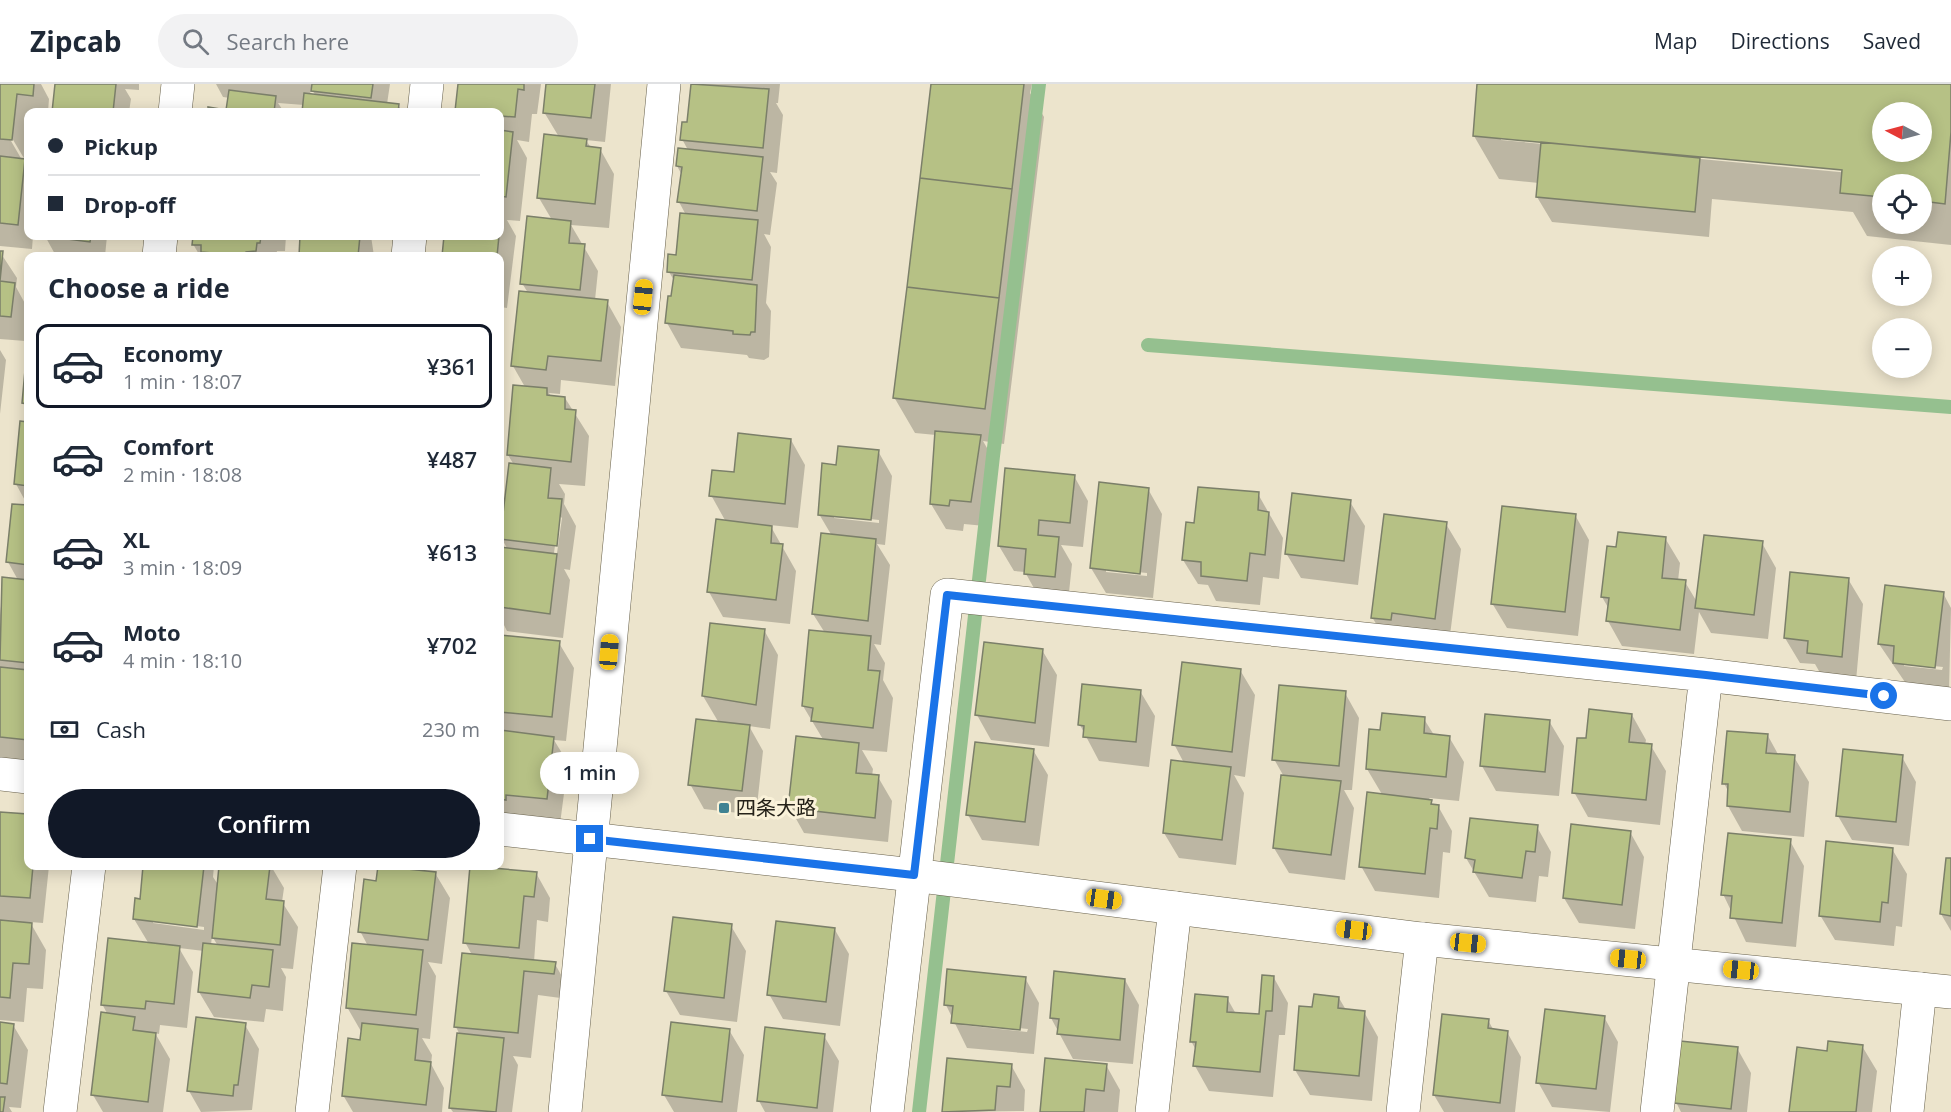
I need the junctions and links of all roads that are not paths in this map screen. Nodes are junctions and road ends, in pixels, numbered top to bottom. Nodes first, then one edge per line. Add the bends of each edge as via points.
1 (178, 84) edge
2 (427, 84) edge
3 (664, 84) edge
4 (175, 108) edge
5 (424, 108) edge
6 (1706, 675) junction
7 (1951, 704) edge
8 (0, 774) edge
9 (24, 777) edge
10 (504, 829) edge
11 (590, 839) junction
12 (89, 870) edge
13 (340, 870) edge
14 (914, 875) junction
15 (1175, 908) junction
16 (1422, 939) junction
17 (1673, 963) junction
18 (1936, 991) edge
19 (60, 1112) edge
20 (312, 1112) edge
21 (565, 1112) edge
22 (887, 1112) edge
23 (1152, 1112) edge
24 (1403, 1112) edge
25 (1657, 1112) edge
26 (1907, 1112) edge

1 - 4 street
2 - 5 street
3 - 11 street
6 - 7 street
6 - 14 street via 947,595
6 - 17 street
8 - 9 street
10 - 11 street
11 - 14 street
11 - 21 street
12 - 19 street
13 - 20 street
14 - 15 street
14 - 22 street
15 - 16 street
15 - 23 street
16 - 17 street
16 - 24 street
17 - 18 street
17 - 25 street
18 - 26 street

